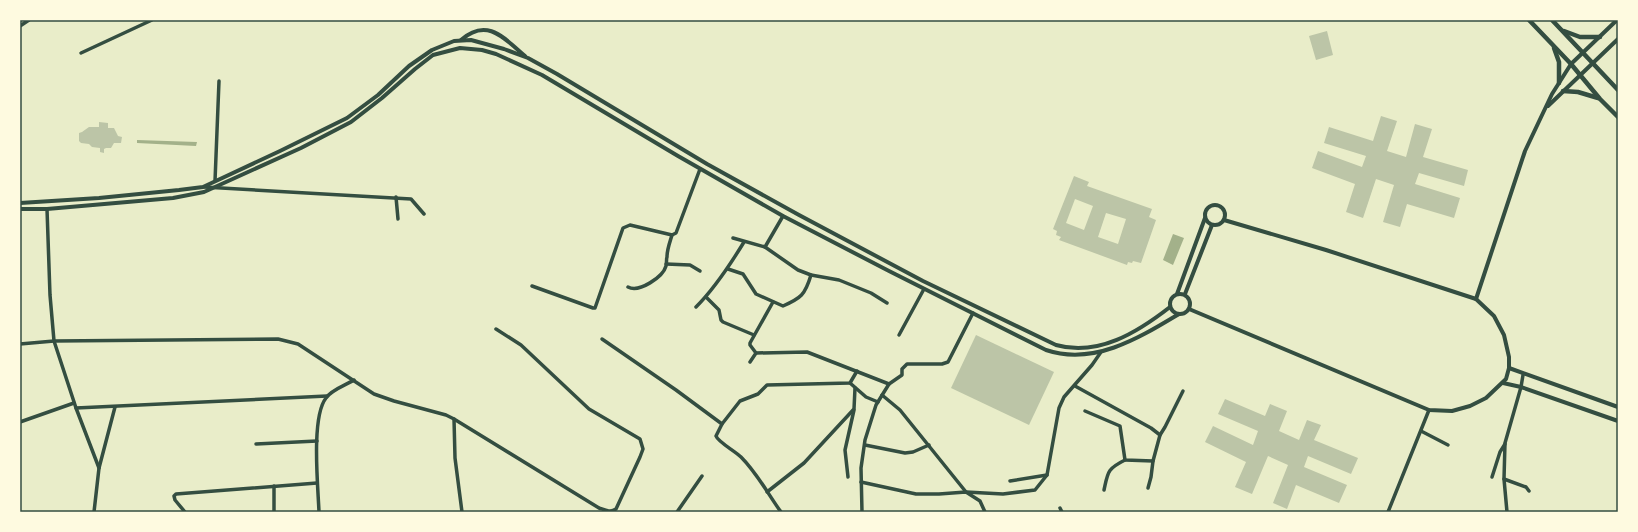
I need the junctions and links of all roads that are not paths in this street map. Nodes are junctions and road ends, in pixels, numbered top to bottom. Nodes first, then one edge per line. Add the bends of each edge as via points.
1 (29, 20) edge
2 (152, 20) edge
3 (1529, 20) edge
4 (1552, 20) edge
5 (1617, 20) edge
6 (20, 26) edge
7 (1563, 31) junction
8 (1600, 37) junction
9 (1618, 39) edge
10 (461, 40) junction
11 (1554, 45) junction
12 (1583, 52) junction
13 (81, 53) dead end
14 (528, 58) junction
15 (1593, 63) junction
16 (1571, 64) junction
17 (1581, 75) junction
18 (219, 81) dead end
19 (1559, 83) junction
20 (1618, 90) edge
21 (1563, 91) junction
22 (1600, 99) junction
23 (1545, 109) junction
24 (1618, 117) edge
25 (700, 169) junction
26 (215, 181) junction
27 (203, 187) junction
28 (215, 188) junction
29 (396, 197) junction
30 (20, 203) edge
31 (20, 209) edge
32 (47, 209) junction
33 (424, 214) dead end
34 (783, 216) junction
35 (1205, 218) junction
36 (398, 219) dead end
37 (1224, 220) junction
38 (1212, 225) junction
39 (672, 235) junction
40 (733, 238) dead end
41 (744, 242) junction
42 (765, 247) junction
43 (873, 254) junction
44 (870, 261) junction
45 (666, 264) junction
46 (728, 268) junction
47 (700, 271) dead end
48 (811, 275) junction
49 (532, 286) dead end
50 (628, 287) dead end
51 (924, 288) junction
52 (1177, 294) junction
53 (1185, 294) junction
54 (706, 297) junction
55 (1476, 299) junction
56 (773, 302) junction
57 (887, 303) dead end
58 (1170, 306) junction
59 (696, 307) dead end
60 (1189, 309) junction
61 (973, 313) junction
62 (1179, 314) junction
63 (496, 329) dead end
64 (754, 335) junction
65 (899, 335) dead end
66 (602, 339) dead end
67 (54, 341) junction
68 (20, 344) edge
69 (1101, 352) junction
70 (756, 353) junction
71 (750, 362) dead end
72 (1509, 368) junction
73 (857, 371) junction
74 (1523, 375) junction
75 (354, 380) junction
76 (850, 383) junction
77 (1503, 383) junction
78 (889, 384) junction
79 (1075, 386) junction
80 (1521, 387) junction
81 (855, 388) junction
82 (1183, 391) dead end
83 (882, 395) junction
84 (327, 396) junction
85 (878, 402) junction
86 (74, 403) junction
87 (115, 407) junction
88 (1618, 407) edge
89 (76, 408) junction
90 (854, 409) junction
91 (1085, 410) dead end
92 (1429, 410) junction
93 (454, 419) junction
94 (1618, 421) edge
95 (20, 422) edge
96 (722, 424) junction
97 (1421, 431) junction
98 (1160, 435) junction
99 (317, 441) junction
100 (1505, 443) junction
101 (256, 444) dead end
102 (864, 445) junction
103 (929, 445) junction
104 (1448, 445) dead end
105 (1125, 460) junction
106 (1152, 461) junction
107 (99, 468) junction
108 (1047, 475) junction
109 (702, 476) dead end
110 (848, 477) dead end
111 (1492, 477) dead end
112 (1504, 479) junction
113 (1010, 481) dead end
114 (861, 482) junction
115 (317, 483) junction
116 (274, 486) junction
117 (1148, 488) dead end
118 (1104, 490) dead end
119 (1529, 491) dead end
120 (767, 492) junction
121 (966, 492) junction
122 (94, 512) edge
123 (185, 512) edge
124 (274, 512) edge
125 (319, 512) edge
126 (462, 512) edge
127 (677, 512) edge
128 (781, 512) edge
129 (862, 512) edge
130 (985, 512) edge
131 (1388, 512) edge
132 (1507, 512) edge

1 - 6 street
2 - 13 street
3 - 11 main road
4 - 7 main road
5 - 8 street
7 - 8 main road via 1580,37
7 - 12 main road
8 - 12 street
9 - 15 street
10 - 14 street via 482,42
10 - 14 street via 474,30 486,30 500,35
10 - 26 street via 432,50 347,118
11 - 16 main road
11 - 19 main road via 1559,62
12 - 15 main road
12 - 16 street
14 - 43 street via 706,164
15 - 17 street
15 - 20 main road
16 - 17 main road
16 - 19 street
17 - 21 street
17 - 22 main road
18 - 26 street
19 - 23 street
21 - 22 main road via 1578,92
21 - 23 street
22 - 24 main road
23 - 55 street via 1525,151
25 - 28 street via 542,75 486,51 460,48 433,55 351,122
25 - 34 street
25 - 39 street via 676,233
26 - 27 street
27 - 28 street
27 - 30 street
28 - 29 street
28 - 32 street via 173,198
29 - 33 street via 411,199
29 - 36 street
31 - 32 street
32 - 67 street
34 - 42 street
34 - 44 street
35 - 37 street via 1206,210 1214,205 1224,210
35 - 38 street
35 - 52 street
37 - 38 street via 1219,225
37 - 55 street
38 - 53 street
39 - 45 street
39 - 49 street via 630,225 622,228 595,308
40 - 41 street
41 - 42 street
41 - 46 street
42 - 48 street via 798,270
43 - 44 street
43 - 58 street via 946,293 1062,347 1092,347 1126,336
44 - 51 street
45 - 47 street via 690,265
45 - 50 street via 660,275 642,288 634,290
46 - 54 street
46 - 56 street via 743,274 756,294
48 - 56 street via 807,289 799,298 783,306
48 - 57 street via 839,280 871,292
51 - 61 street
51 - 65 street
52 - 53 street
52 - 58 street via 1171,299
53 - 60 street via 1190,301
54 - 59 street
54 - 64 street via 720,310 723,322
55 - 72 street via 1494,316 1504,335
56 - 64 street
58 - 62 street
60 - 62 street
60 - 92 street
61 - 69 street via 1052,352 1081,355
61 - 78 street via 948,362 906,364 902,368 902,375
62 - 69 street via 1137,338
63 - 93 street via 521,345 590,409 640,439 643,449 638,464 616,509 608,511 599,508
64 - 70 street via 750,345
66 - 96 street
67 - 68 street
67 - 75 street via 278,339 298,344
67 - 86 street
69 - 79 street
70 - 71 street
70 - 73 street via 807,352
72 - 74 street
72 - 77 street
73 - 76 street
73 - 78 street
74 - 80 street
74 - 88 street
75 - 84 street
75 - 93 street via 374,394
76 - 81 street
76 - 96 street via 767,385 758,394 740,401
77 - 80 street
77 - 92 street via 1486,398 1470,406 1452,411
78 - 83 street
79 - 98 street
79 - 108 street via 1064,397 1059,408
80 - 94 street
80 - 100 street
81 - 85 street
81 - 90 street
82 - 98 street
83 - 85 street
83 - 103 street via 900,410
84 - 87 street
84 - 99 street via 321,405 317,421
85 - 102 street
86 - 89 street
86 - 95 street
87 - 89 street
87 - 107 street
89 - 107 street
90 - 110 street via 845,450
90 - 120 street via 804,463
91 - 105 street via 1120,426
92 - 97 street
93 - 126 street via 455,458
96 - 120 street via 716,437 747,463
97 - 104 street
97 - 131 street
98 - 106 street
99 - 101 street
99 - 115 street
100 - 111 street
100 - 112 street
102 - 103 street via 905,453
102 - 114 street
103 - 121 street
105 - 106 street
105 - 118 street via 1112,467
106 - 117 street
107 - 122 street
108 - 113 street
108 - 121 street via 1035,490 1003,494
109 - 127 street
112 - 119 street via 1526,487
112 - 132 street
114 - 121 street via 916,494
114 - 129 street
115 - 116 street
115 - 125 street
116 - 123 street via 176,494 175,500
116 - 124 street
120 - 128 street
121 - 130 street via 980,501

